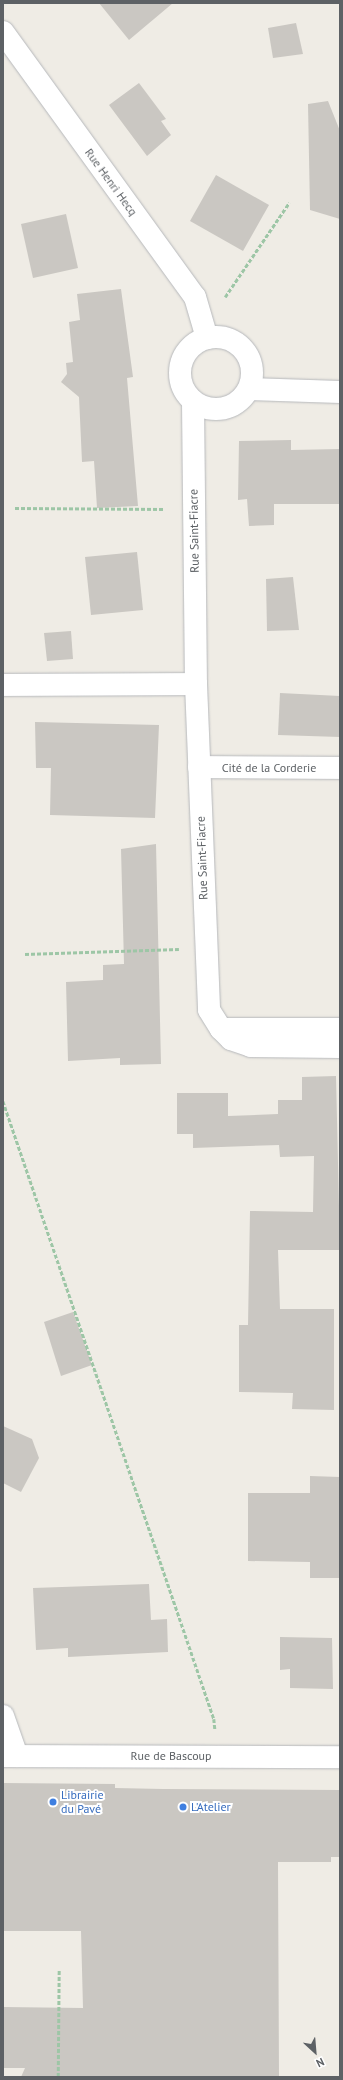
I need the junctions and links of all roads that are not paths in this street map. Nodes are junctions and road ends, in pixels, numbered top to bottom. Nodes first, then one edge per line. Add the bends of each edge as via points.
1 (3, 32) edge
2 (207, 338) junction
3 (249, 389) junction
4 (340, 392) edge
5 (193, 402) junction
6 (196, 684) junction
7 (3, 685) edge
8 (199, 767) junction
9 (340, 768) edge
10 (221, 1029) junction
11 (340, 1029) edge
12 (340, 1047) edge
13 (3, 1716) edge
14 (10, 1756) edge
15 (340, 1757) edge

1 - 2 street, Rue Henri Hecq via 195,297
2 - 3 street via 226,338 246,353 252,377
2 - 5 street via 195,342 180,363 180,380
3 - 4 street
3 - 5 street via 229,407 217,410
5 - 6 street, Rue Saint-Fiacre
6 - 7 street
6 - 8 street, Rue Saint-Fiacre
8 - 9 street, Cité de la Corderie
8 - 10 street, Rue Saint-Fiacre via 208,1010
10 - 11 street
10 - 12 street, Rue Saint-Fiacre via 231,1039 251,1046
13 - 14 street
14 - 15 street, Rue de Bascoup

